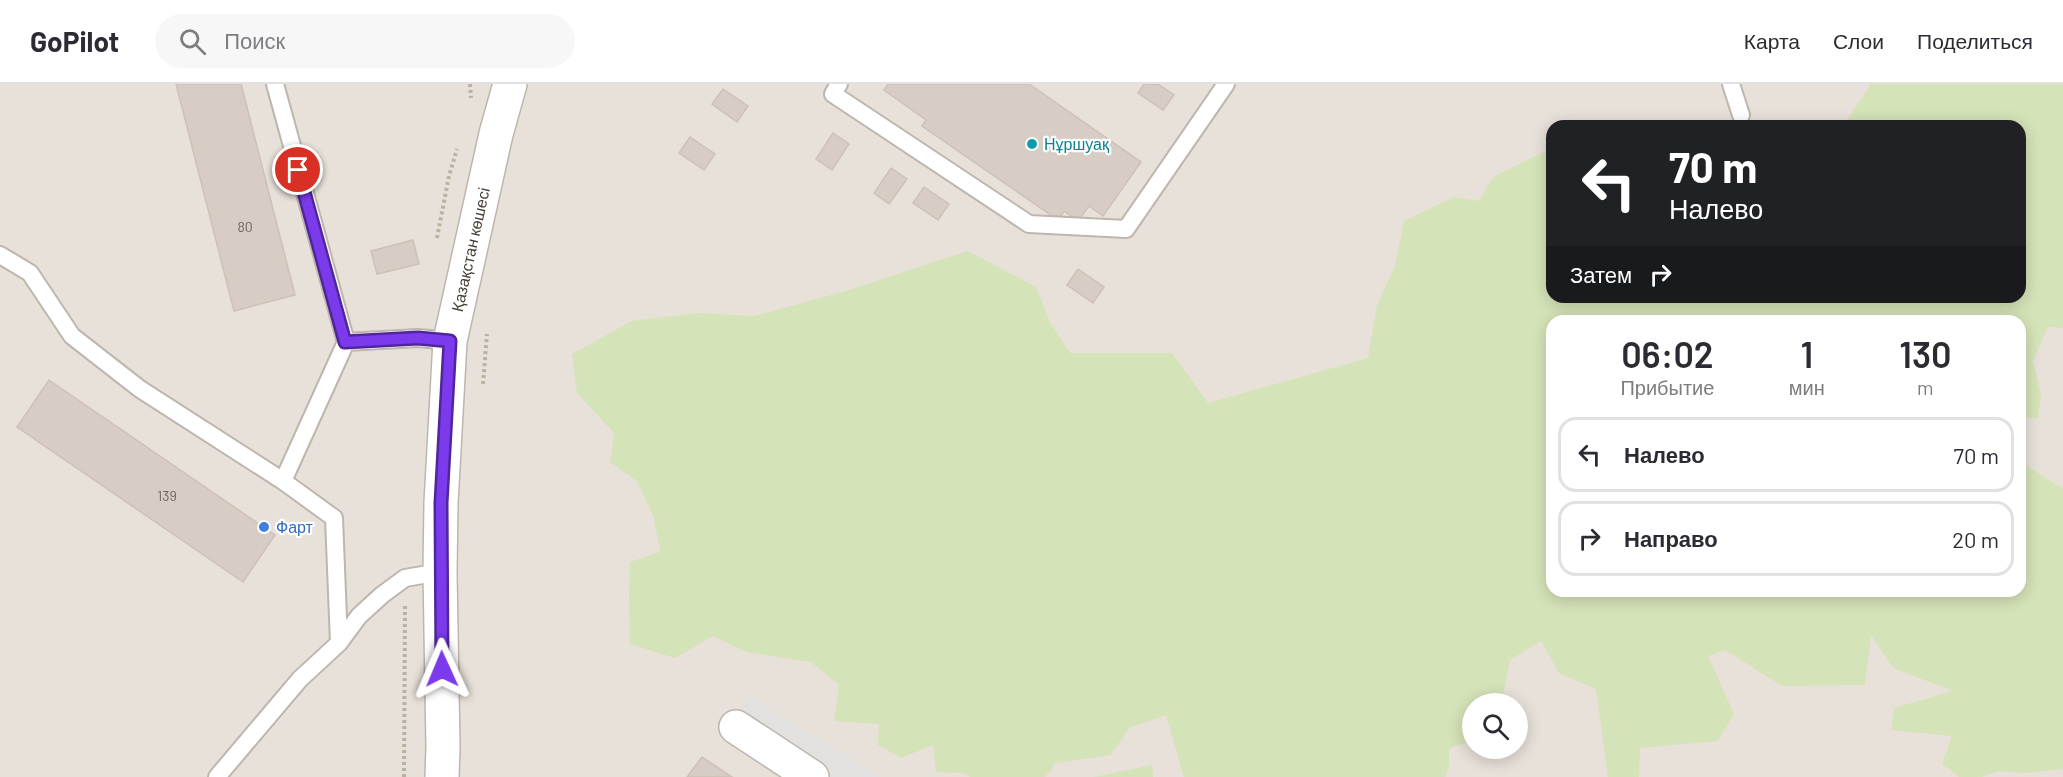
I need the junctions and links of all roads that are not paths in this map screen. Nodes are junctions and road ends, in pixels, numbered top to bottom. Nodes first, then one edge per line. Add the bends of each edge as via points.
1 (275, 84) edge
2 (510, 84) edge
3 (839, 84) edge
4 (1226, 84) edge
5 (1731, 84) edge
6 (1741, 115) dead end
7 (0, 255) edge
8 (450, 341) junction
9 (345, 342) junction
10 (283, 481) junction
11 (440, 572) junction
12 (339, 643) junction
13 (736, 727) dead end
14 (217, 777) edge
15 (442, 777) edge
16 (812, 777) edge

1 - 9 lane
2 - 8 street, Қазақстан көшесі
3 - 4 lane via 833,94 1029,224 1126,229
5 - 6 lane
7 - 10 lane via 30,273 72,336 140,389
8 - 9 lane via 418,338
8 - 11 street, Қазақстан көшесі
9 - 10 lane
10 - 12 lane via 334,518
11 - 12 lane via 405,578 389,589 359,616
11 - 15 street, Қазақстан көшесі
12 - 14 lane via 300,679
13 - 16 street

